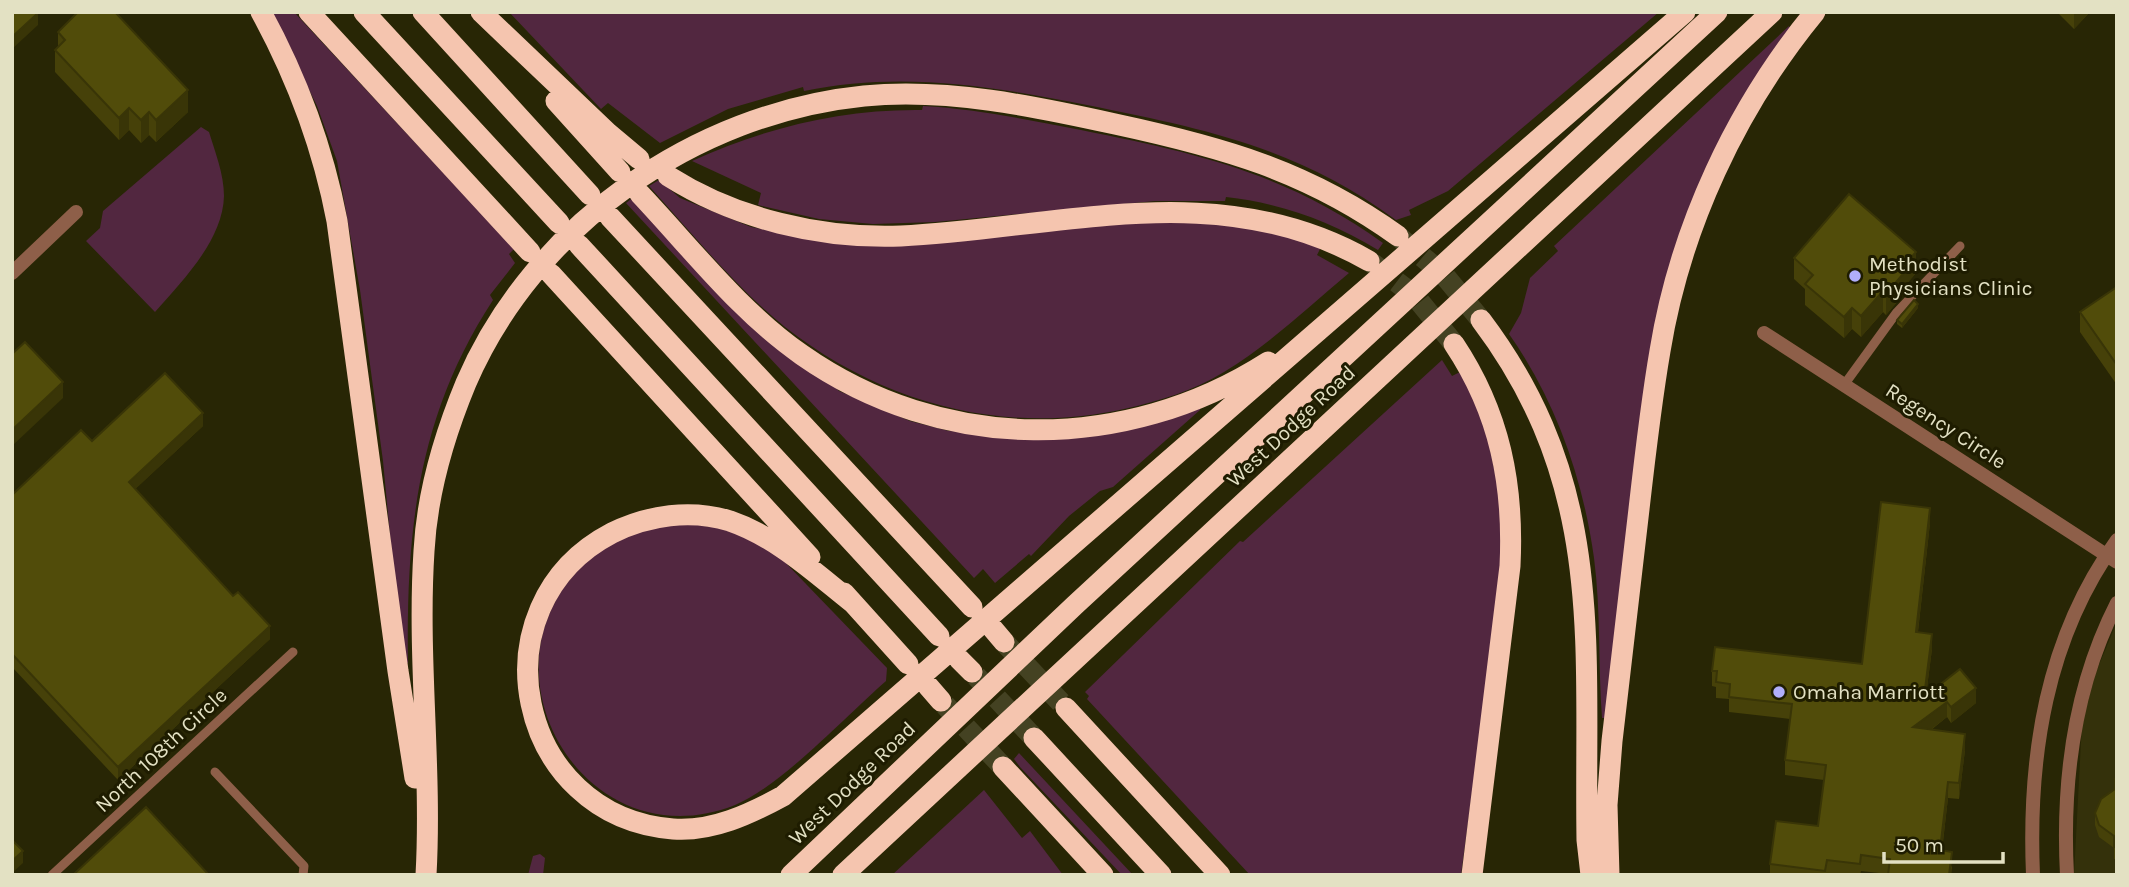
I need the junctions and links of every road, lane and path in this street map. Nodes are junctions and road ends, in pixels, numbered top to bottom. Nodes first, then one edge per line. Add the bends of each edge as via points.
1 (261, 12) edge
2 (309, 12) edge
3 (364, 12) edge
4 (423, 12) edge
5 (479, 12) edge
6 (1685, 12) edge
7 (1717, 12) edge
8 (1772, 12) edge
9 (1815, 12) edge
10 (639, 159) dead end
11 (620, 172) dead end
12 (668, 176) dead end
13 (640, 194) dead end
14 (590, 195) dead end
15 (76, 212) dead end
16 (610, 217) dead end
17 (559, 223) dead end
18 (1398, 236) tunnel mouth
19 (579, 245) dead end
20 (1959, 246) dead end
21 (530, 253) dead end
22 (1368, 261) tunnel mouth
23 (12, 273) edge
24 (551, 274) dead end
25 (1333, 316) junction
26 (1481, 320) tunnel mouth
27 (1764, 333) dead end
28 (1454, 344) tunnel mouth
29 (1844, 386) junction
30 (2117, 540) edge
31 (2111, 558) edge
32 (853, 603) junction
33 (2117, 603) edge
34 (972, 607) dead end
35 (939, 636) dead end
36 (293, 652) dead end
37 (908, 664) dead end
38 (1066, 708) tunnel mouth
39 (1034, 738) tunnel mouth
40 (1003, 767) tunnel mouth
41 (215, 772) dead end
42 (1028, 794) junction
43 (911, 811) junction
44 (426, 865) edge
45 (52, 875) edge
46 (303, 875) edge
47 (791, 875) edge
48 (843, 875) edge
49 (865, 875) edge
50 (1082, 875) edge
51 (1103, 875) edge
52 (1161, 875) edge
53 (1220, 875) edge
54 (1472, 875) edge
55 (1591, 875) edge
56 (1609, 875) edge
57 (2033, 875) edge
58 (2067, 875) edge

1 - 44 highway via 303,101 337,221
2 - 21 highway
3 - 17 highway
4 - 14 highway
5 - 10 highway
5 - 11 highway
6 - 25 highway
7 - 47 highway, West Dodge Road via 1075,605
8 - 43 highway, West Dodge Road
9 - 56 highway via 1738,127 1707,192 1676,280 1658,362 1612,741 1607,805
12 - 22 highway via 739,211 813,230 900,236 1101,217 1215,213 1296,228
13 - 25 highway via 744,306 801,355 894,405 973,427 1060,429 1113,423 1166,409 1237,380
15 - 23 street
16 - 34 highway
18 - 44 highway via 1329,191 1243,155 1122,125 989,100 897,95 835,100 772,115 690,148 651,170 599,207 557,248 507,311 467,382 443,448 428,515 423,579
19 - 35 highway
20 - 29 lane via 1896,312
24 - 32 highway
25 - 32 highway via 783,796 724,823 675,829 627,819 585,795 556,764 538,730 526,658 545,601 576,558 623,528 673,515 729,521 776,544
26 - 55 highway via 1523,384 1551,440 1580,547
27 - 29 street, Regency Circle
28 - 54 highway via 1478,383 1494,423 1508,475 1511,517 1510,566
29 - 31 street, Regency Circle
30 - 31 street
31 - 57 street via 2076,609 2050,680 2038,743
32 - 37 highway
33 - 58 street via 2093,654 2076,717 2068,783
36 - 45 lane, North 108th Circle
38 - 53 highway
39 - 52 highway
40 - 42 highway
41 - 46 lane via 304,866
42 - 50 highway
42 - 51 highway
43 - 48 highway, West Dodge Road
43 - 49 highway via 884,856

